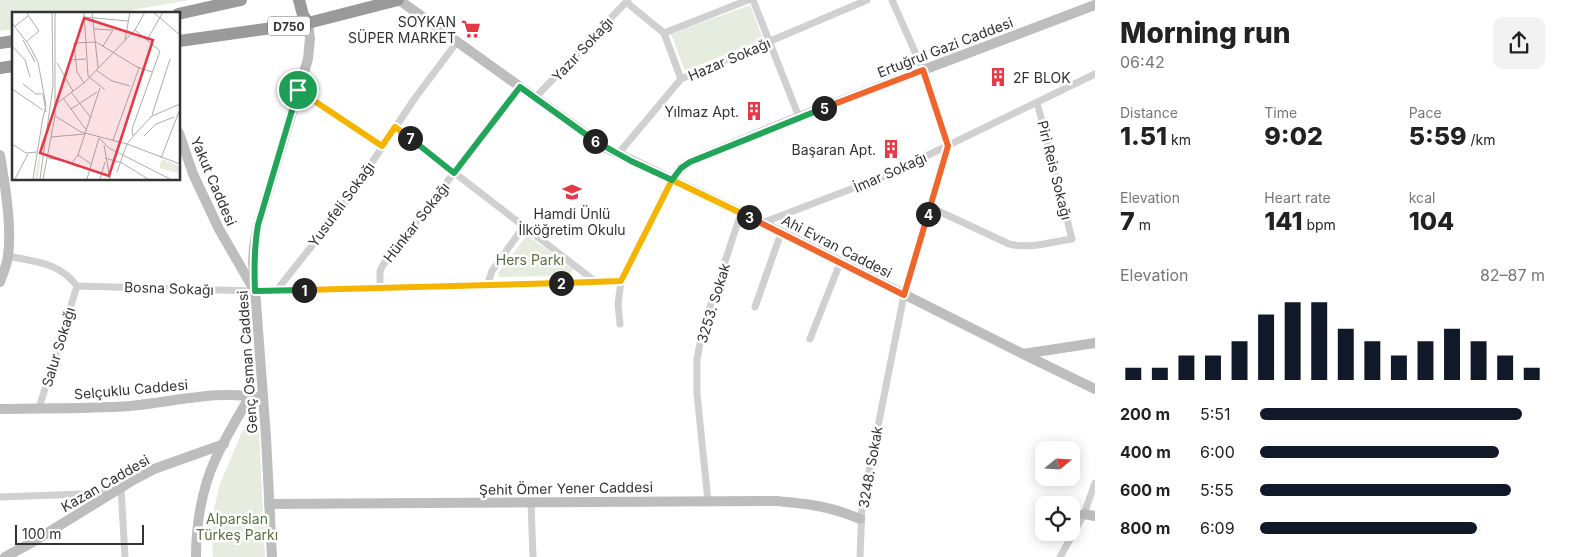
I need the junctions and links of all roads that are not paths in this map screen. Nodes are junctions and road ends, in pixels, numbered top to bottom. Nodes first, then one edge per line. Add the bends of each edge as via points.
1 (241, 0) edge
2 (299, 0) edge
3 (399, 0) edge
4 (748, 0) edge
5 (753, 0) edge
6 (867, 0) edge
7 (892, 0) edge
8 (627, 1) edge
9 (1095, 5) edge
10 (180, 14) edge
11 (308, 23) junction
12 (664, 32) junction
13 (180, 41) edge
14 (768, 41) junction
15 (458, 42) junction
16 (923, 70) junction
17 (1095, 74) edge
18 (682, 79) junction
19 (520, 87) junction
20 (298, 90) junction
21 (536, 98) junction
22 (1037, 102) junction
23 (799, 117) junction
24 (395, 127) junction
25 (180, 135) edge
26 (382, 146) junction
27 (948, 146) junction
28 (618, 154) junction
29 (0, 155) edge
30 (454, 173) junction
31 (672, 180) junction
32 (930, 207) junction
33 (741, 214) junction
34 (762, 223) junction
35 (524, 226) junction
36 (780, 233) junction
37 (8, 256) junction
38 (840, 263) junction
39 (621, 281) junction
40 (0, 282) edge
41 (596, 282) junction
42 (77, 286) junction
43 (487, 286) junction
44 (380, 289) junction
45 (255, 291) junction
46 (276, 291) junction
47 (904, 295) junction
48 (755, 307) dead end
49 (620, 324) dead end
50 (810, 339) dead end
51 (1095, 343) edge
52 (1023, 354) junction
53 (1095, 388) edge
54 (250, 396) junction
55 (263, 398) junction
56 (39, 408) junction
57 (0, 409) edge
58 (224, 444) junction
59 (1095, 483) edge
60 (121, 487) junction
61 (110, 493) junction
62 (0, 496) edge
63 (708, 501) junction
64 (532, 503) junction
65 (269, 504) junction
66 (1084, 514) junction
67 (1095, 516) edge
68 (860, 519) junction
69 (5, 557) edge
70 (125, 557) edge
71 (196, 557) edge
72 (272, 557) edge
73 (533, 557) edge
74 (860, 557) edge
75 (1060, 557) edge

1 - 10 highway
2 - 11 highway
3 - 11 highway, D750
3 - 15 street, Ahi Evran Caddesi
4 - 12 street
5 - 14 street
6 - 14 street, Hazar Sokağı
7 - 16 street
8 - 12 street
8 - 21 street, Yazır Sokağı
9 - 16 street, Ertuğrul Gazi Caddesi
11 - 13 highway, D750
11 - 20 street, Genç Osman Caddesi via 309,49
12 - 18 street
14 - 18 street, Hazar Sokağı
14 - 23 street
15 - 19 street, Ahi Evran Caddesi
15 - 24 street, Yusufeli Sokağı
16 - 23 street, Ertuğrul Gazi Caddesi
16 - 27 street
17 - 22 street, İmar Sokağı
18 - 28 street, Hazar Sokağı
19 - 21 street, Ahi Evran Caddesi
19 - 30 street, Hünkar Sokağı
20 - 26 street
20 - 45 street, Genç Osman Caddesi via 258,225 253,262
21 - 28 street, Ahi Evran Caddesi
22 - 27 street, İmar Sokağı
22 - 32 street, Piri Reis Sokağı via 1072,239 1032,246 1009,244
23 - 31 street, Ertuğrul Gazi Caddesi via 690,162
24 - 26 street, Yusufeli Sokağı
24 - 30 street
25 - 45 street, Yakut Caddesi via 219,230
26 - 46 street, Yusufeli Sokağı via 338,213
27 - 32 street, 3248. Sokak
27 - 34 street, İmar Sokağı via 885,176
28 - 31 street, Ahi Evran Caddesi
29 - 37 street via 8,215
30 - 35 street
30 - 44 street, Hünkar Sokağı via 383,264
31 - 33 street, Ahi Evran Caddesi
31 - 39 street
32 - 47 street, 3248. Sokak
33 - 34 street, Ahi Evran Caddesi
33 - 63 street, 3253. Sokak via 703,328 697,359 697,394
34 - 36 street, Ahi Evran Caddesi
35 - 41 street
35 - 43 street via 492,271
36 - 38 street, Ahi Evran Caddesi
36 - 48 street
37 - 40 street
37 - 42 street via 59,269
38 - 47 street, Ahi Evran Caddesi
38 - 50 street
39 - 41 street, Bosna Sokağı
39 - 49 street
41 - 43 street, Bosna Sokağı
42 - 45 street, Bosna Sokağı
42 - 56 street, Salur Sokağı
43 - 44 street, Bosna Sokağı
44 - 46 street, Bosna Sokağı
45 - 46 street, Bosna Sokağı
45 - 55 street, Genç Osman Caddesi
47 - 52 street, Ahi Evran Caddesi
47 - 68 street, 3248. Sokak
51 - 52 street
52 - 53 street, Ahi Evran Caddesi
54 - 55 street, Selçuklu Caddesi
54 - 56 street, Selçuklu Caddesi via 204,396 127,406
54 - 58 street
55 - 65 street, Genç Osman Caddesi
56 - 57 street, Selçuklu Caddesi
58 - 60 street, Kazan Caddesi via 154,469
58 - 71 street via 204,494
59 - 66 street
60 - 61 street, Kazan Caddesi
60 - 70 street
61 - 62 street
61 - 69 street, Kazan Caddesi
63 - 64 street, Şehit Ömer Yener Caddesi
63 - 68 street, Şehit Ömer Yener Caddesi via 803,503 837,509
64 - 65 street, Şehit Ömer Yener Caddesi
64 - 73 street
65 - 72 street, Genç Osman Caddesi
66 - 67 street
66 - 75 street
68 - 74 street, 3248. Sokak

